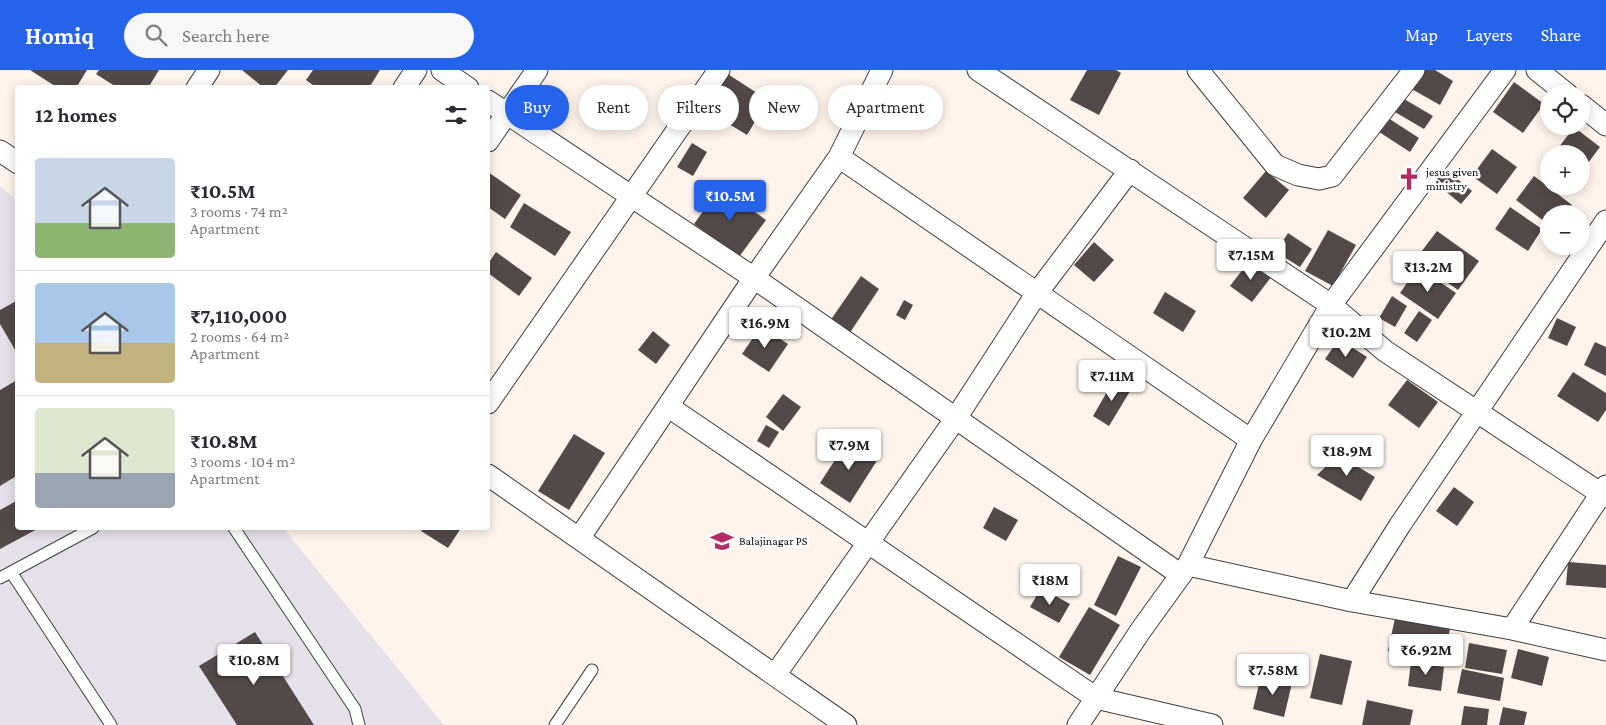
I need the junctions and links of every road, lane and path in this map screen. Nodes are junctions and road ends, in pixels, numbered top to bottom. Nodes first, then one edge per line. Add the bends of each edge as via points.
1 (209, 70) edge
2 (416, 70) edge
3 (442, 70) edge
4 (537, 70) edge
5 (719, 70) edge
6 (882, 70) edge
7 (978, 70) edge
8 (1198, 70) edge
9 (1414, 70) edge
10 (1505, 70) edge
11 (1537, 70) edge
12 (199, 85) edge
13 (406, 85) edge
14 (464, 85) edge
15 (527, 85) edge
16 (1556, 85) edge
17 (490, 101) edge
18 (505, 112) edge
19 (1590, 112) edge
20 (505, 116) edge
21 (1606, 125) edge
22 (532, 130) edge
23 (490, 138) edge
24 (0, 151) edge
25 (839, 157) junction
26 (15, 161) edge
27 (1130, 170) junction
28 (632, 198) junction
29 (1606, 221) edge
30 (754, 278) junction
31 (1037, 294) junction
32 (1331, 305) junction
33 (490, 400) edge
34 (669, 407) junction
35 (1478, 411) junction
36 (956, 418) junction
37 (1252, 440) junction
38 (490, 476) edge
39 (1604, 492) edge
40 (89, 530) edge
41 (235, 530) edge
42 (580, 537) junction
43 (870, 543) junction
44 (1184, 570) junction
45 (11, 572) junction
46 (0, 578) edge
47 (1352, 601) junction
48 (1512, 629) junction
49 (1606, 650) edge
50 (592, 670) dead end
51 (776, 675) junction
52 (1096, 698) junction
53 (111, 725) edge
54 (359, 725) edge
55 (555, 725) edge
56 (846, 725) edge
57 (1078, 725) edge
58 (1212, 725) edge

1 - 12 street
2 - 13 street
3 - 14 street
4 - 15 street
5 - 28 street
6 - 25 street
7 - 27 street
8 - 9 street via 1275,165 1298,176 1319,179 1332,176
10 - 32 street
11 - 16 street
17 - 18 street
19 - 21 street
20 - 23 street
22 - 28 street
24 - 26 street
25 - 30 street
25 - 31 street
27 - 31 street
27 - 32 street
28 - 30 street
28 - 33 street
29 - 35 street
30 - 34 street
30 - 36 street
31 - 36 street
31 - 37 street
32 - 35 street via 1385,351
32 - 37 street
34 - 42 street
34 - 43 street
35 - 39 street
35 - 47 street
36 - 43 street
36 - 44 street
37 - 44 street
38 - 42 street
39 - 48 street
40 - 45 lane
41 - 54 lane via 354,710
42 - 51 street
43 - 51 street
43 - 52 street
44 - 47 street
44 - 52 street
45 - 46 lane
45 - 53 lane
47 - 48 street
48 - 49 street
50 - 55 lane
51 - 56 street
52 - 57 street
52 - 58 street

